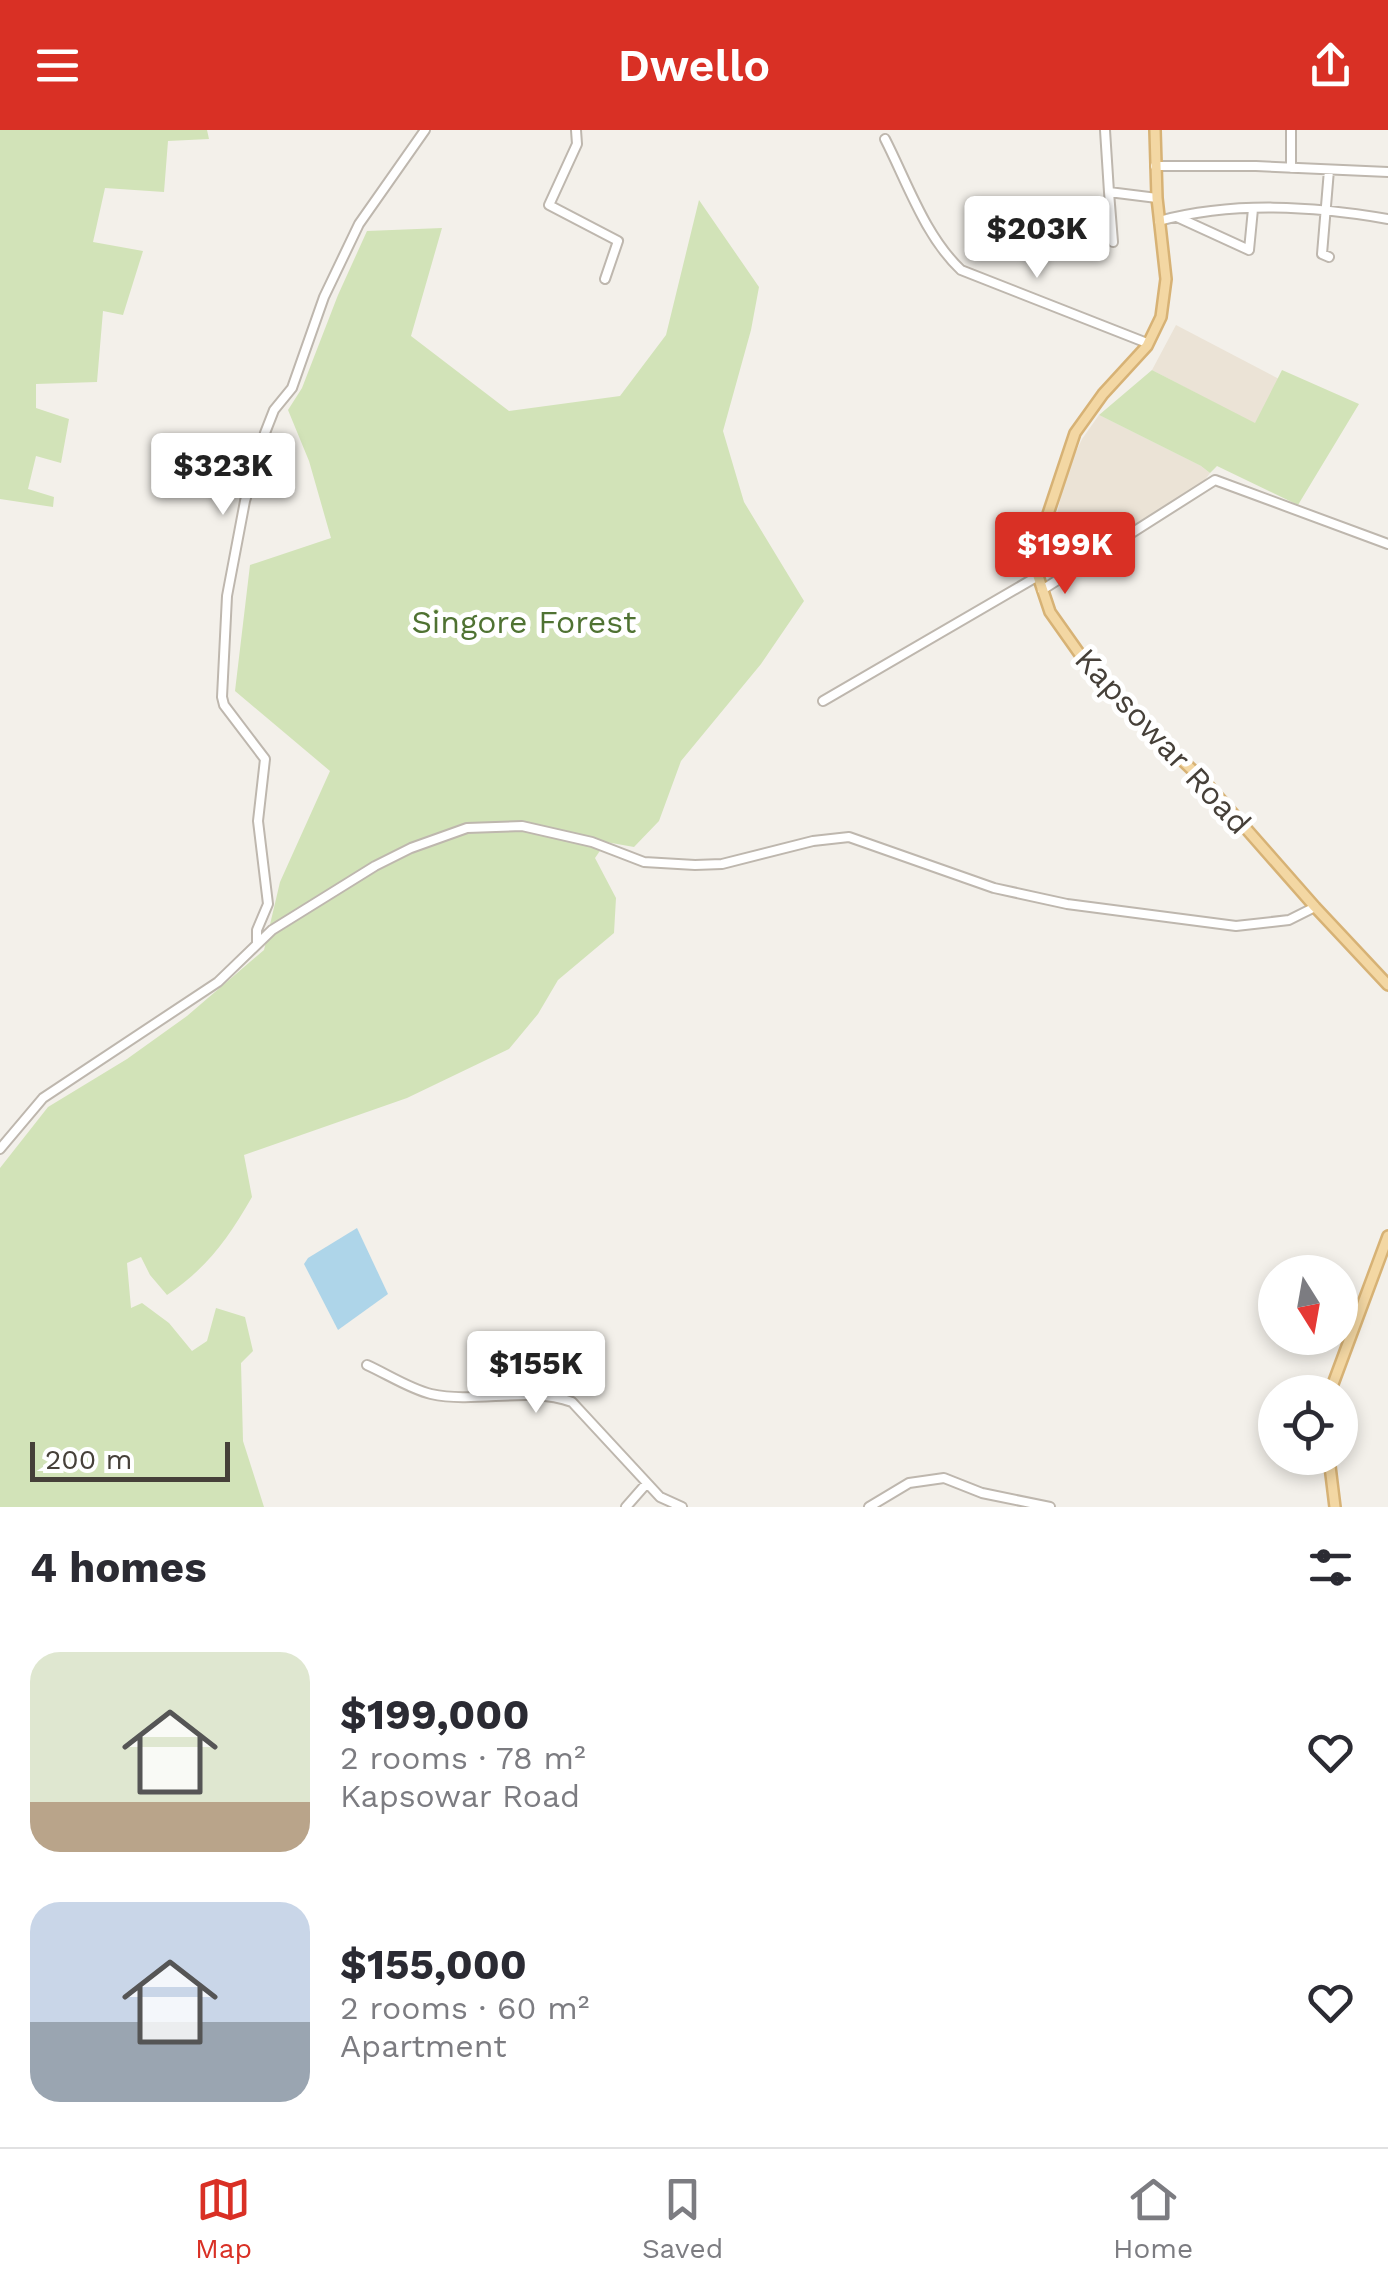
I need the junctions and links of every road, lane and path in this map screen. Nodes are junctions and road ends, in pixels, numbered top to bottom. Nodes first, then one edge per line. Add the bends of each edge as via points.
1 (425, 130) edge
2 (576, 130) edge
3 (1106, 130) edge
4 (1155, 130) edge
5 (1291, 130) edge
6 (885, 139) dead end
7 (1155, 166) junction
8 (1291, 168) junction
9 (1329, 170) junction
10 (1388, 172) edge
11 (1109, 192) junction
12 (1157, 198) junction
13 (1253, 209) junction
14 (1326, 209) junction
15 (1176, 216) junction
16 (1388, 219) edge
17 (1159, 221) junction
18 (1113, 242) dead end
19 (1329, 257) dead end
20 (606, 279) dead end
21 (1147, 343) junction
22 (1388, 544) edge
23 (1038, 576) junction
24 (1042, 590) junction
25 (823, 701) dead end
26 (1315, 908) junction
27 (257, 943) junction
28 (1388, 985) edge
29 (0, 1149) edge
30 (1388, 1236) edge
31 (366, 1365) dead end
32 (1336, 1375) edge
33 (1331, 1475) edge
34 (647, 1483) junction
35 (1047, 1506) edge
36 (626, 1507) edge
37 (682, 1507) edge
38 (868, 1507) edge
39 (1335, 1507) edge

1 - 27 street via 359,224 337,269 292,388 270,419 245,502 227,596 222,697 265,759 258,821 268,904
2 - 20 street via 577,144 549,204 618,241
3 - 11 street
4 - 7 main road, Kapsowar Road
5 - 8 street
6 - 21 street via 926,220 961,270
7 - 8 street
7 - 12 main road, Kapsowar Road
8 - 9 street
9 - 10 street
9 - 14 street
11 - 12 street
11 - 18 street
12 - 17 main road, Kapsowar Road
13 - 14 street
13 - 15 street
13 - 15 street via 1249,250
14 - 16 street
14 - 19 street via 1322,254
15 - 17 street
17 - 21 main road, Kapsowar Road via 1166,280 1156,332
21 - 23 main road, Kapsowar Road via 1075,433 1045,523
22 - 24 street via 1214,480
23 - 24 main road, Kapsowar Road
23 - 25 street
24 - 26 main road, Kapsowar Road via 1079,653
26 - 27 street via 1289,920 1236,926 994,888 849,837 695,865 644,862 592,842 507,824 468,828 411,848
26 - 28 main road, Kapsowar Road
27 - 29 street via 218,982 43,1098
30 - 32 main road
31 - 34 street via 429,1394 556,1396 572,1402
33 - 39 main road
34 - 36 street
34 - 37 street
35 - 38 street via 944,1478 908,1482

